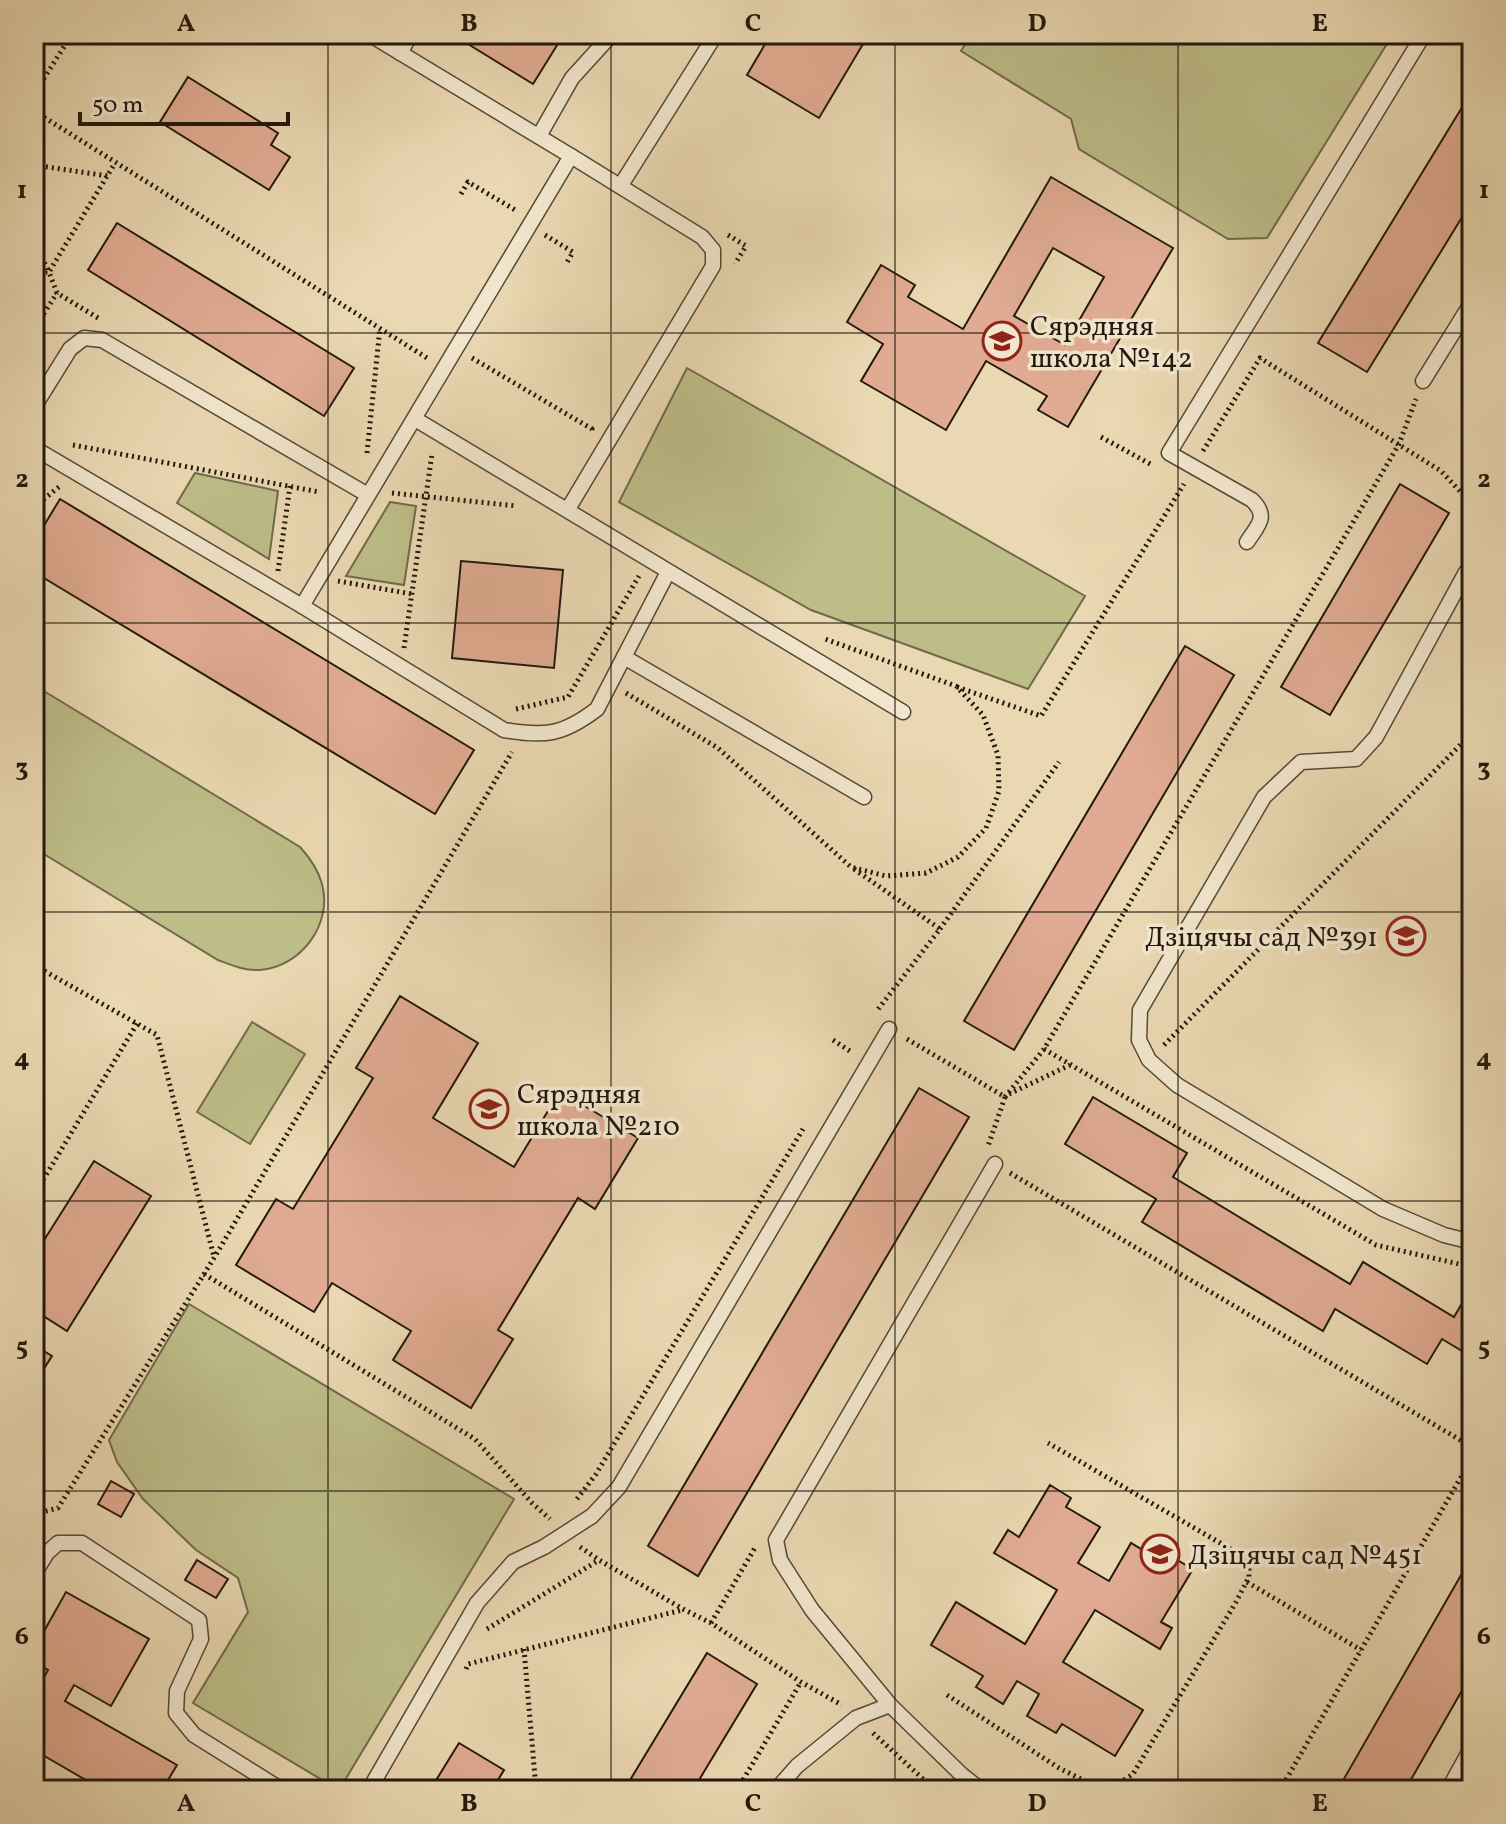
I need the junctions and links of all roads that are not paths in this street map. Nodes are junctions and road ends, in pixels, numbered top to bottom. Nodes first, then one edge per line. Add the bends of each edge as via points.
1 (369, 34) edge
2 (411, 34) edge
3 (612, 34) edge
4 (716, 34) edge
5 (1424, 34) edge
6 (400, 53) junction
7 (539, 136) junction
8 (571, 156) junction
9 (621, 185) junction
10 (1472, 302) edge
11 (1423, 381) road end
12 (34, 407) edge
13 (415, 419) junction
14 (34, 448) edge
15 (368, 495) junction
16 (568, 509) junction
17 (1247, 542) dead end
18 (668, 572) junction
19 (1466, 572) dead end
20 (302, 606) junction
21 (624, 657) junction
22 (903, 712) dead end
23 (864, 797) dead end
24 (889, 1029) road end
25 (995, 1164) road end
26 (1472, 1242) edge
27 (34, 1574) edge
28 (890, 1705) junction
29 (1472, 1747) edge
30 (282, 1790) edge
31 (369, 1790) edge
32 (776, 1790) edge
33 (981, 1790) edge
34 (1448, 1790) edge

1 - 6 lane
2 - 6 lane
3 - 7 lane via 572,78
4 - 9 lane
5 - 17 lane via 1169,453 1260,509 1262,519
6 - 7 lane
7 - 8 lane
8 - 9 lane
8 - 13 lane
9 - 16 lane via 702,237 713,250 713,266
10 - 11 lane
12 - 15 lane via 70,349 84,338 102,340
13 - 15 lane
13 - 16 lane
14 - 20 lane
15 - 20 lane
16 - 18 lane
18 - 21 lane
18 - 22 lane
19 - 26 lane via 1376,737 1356,759 1301,762 1264,797 1140,1010 1139,1040 1149,1060 1177,1085 1383,1209
20 - 21 lane via 504,730 525,734 555,732 597,709
21 - 23 lane
24 - 31 lane via 619,1487 592,1516 513,1562 477,1603
25 - 28 lane via 776,1540 780,1560 812,1610
27 - 30 lane via 58,1543 82,1543 199,1620 201,1639 177,1691 176,1713 194,1735
28 - 32 lane via 856,1718
28 - 33 lane
29 - 34 lane

